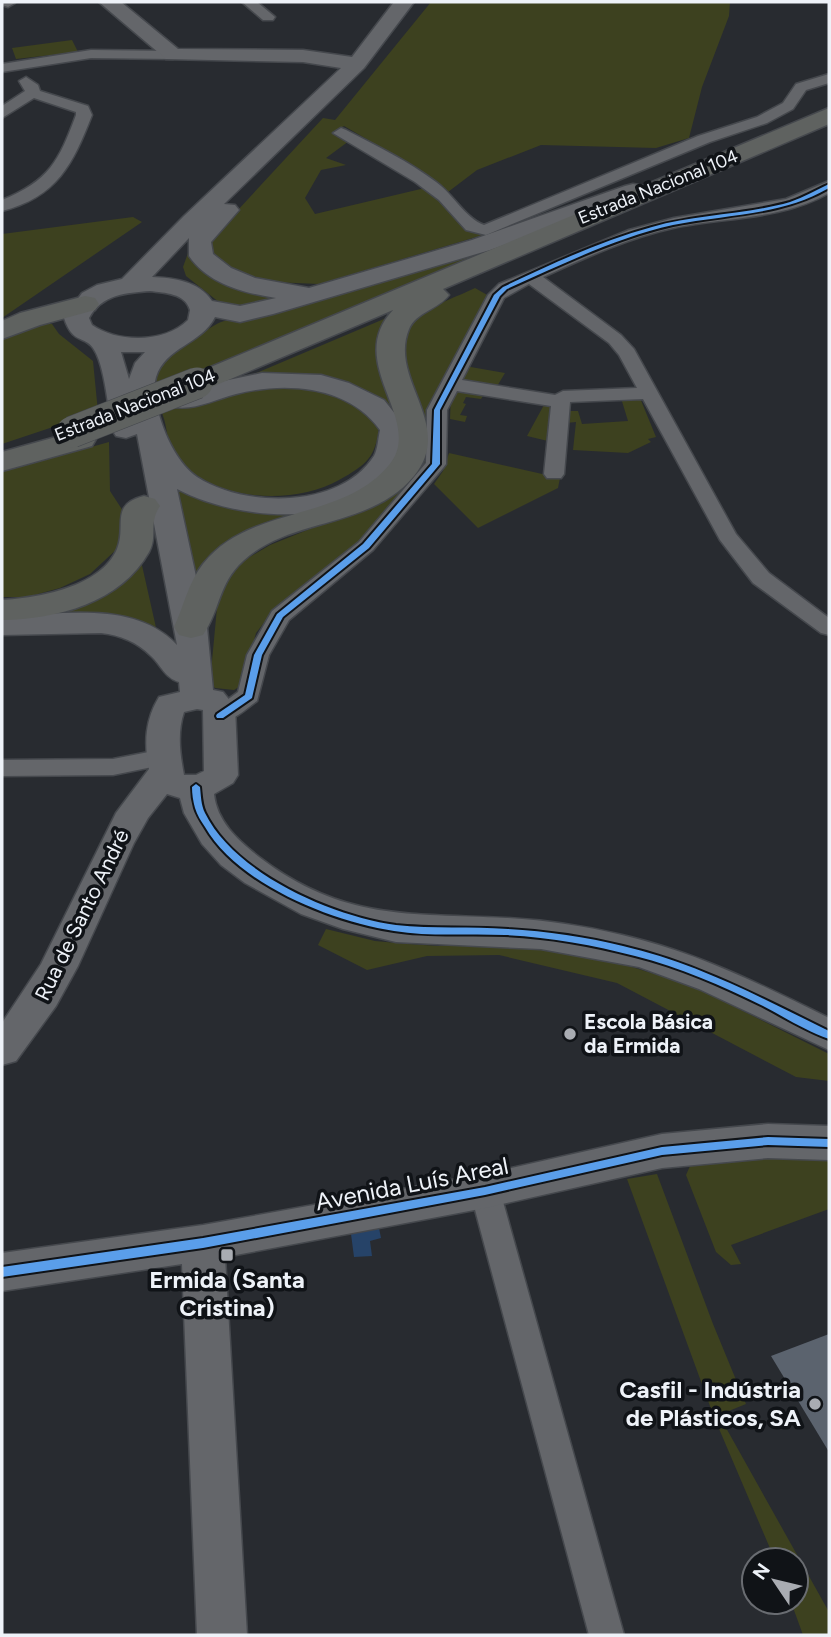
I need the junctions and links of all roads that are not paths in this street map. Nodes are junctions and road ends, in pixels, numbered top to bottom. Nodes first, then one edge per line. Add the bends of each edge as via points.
1 (109, 2) edge
2 (249, 2) edge
3 (404, 2) edge
4 (268, 17) dead end
5 (173, 55) junction
6 (357, 64) junction
7 (6, 68) edge
8 (829, 78) edge
9 (32, 93) junction
10 (315, 104) junction
11 (2, 113) edge
12 (825, 117) edge
13 (341, 133) dead end
14 (753, 148) junction
15 (247, 179) junction
16 (829, 186) edge
17 (643, 192) junction
18 (2, 206) edge
19 (530, 276) junction
20 (130, 285) junction
21 (442, 286) junction
22 (324, 292) junction
23 (193, 299) junction
24 (85, 304) junction
25 (2, 331) edge
26 (173, 340) junction
27 (103, 342) junction
28 (451, 384) junction
29 (188, 392) junction
30 (649, 393) junction
31 (564, 396) junction
32 (150, 431) junction
33 (5, 459) edge
34 (554, 474) dead end
35 (144, 506) junction
36 (2, 610) edge
37 (2, 625) edge
38 (191, 627) junction
39 (829, 628) edge
40 (194, 697) junction
41 (2, 768) edge
42 (176, 775) junction
43 (829, 1035) edge
44 (2, 1050) edge
45 (829, 1143) edge
46 (485, 1191) junction
47 (203, 1243) junction
48 (2, 1272) edge
49 (222, 1635) edge
50 (607, 1635) edge

1 - 5 main road
2 - 4 street
3 - 6 main road
5 - 6 main road via 303,56
5 - 7 street via 91,54
6 - 10 main road
7 - 9 street via 33,88
8 - 13 street via 801,87 788,106 762,120 704,139 486,230 467,224 445,198 396,163
9 - 11 street
9 - 18 street via 72,104 83,109 84,115 64,167 47,186
10 - 15 main road
10 - 20 main road
12 - 14 main road
14 - 17 main road, Estrada Nacional 104
14 - 21 main road, Estrada Nacional 104
15 - 22 main road via 244,191 199,241 201,256 230,279 249,285 272,291
15 - 23 main road via 177,256 177,280
16 - 19 street via 819,194 787,203 655,228
17 - 22 main road via 633,191 481,245
17 - 29 main road, Estrada Nacional 104
19 - 28 street via 497,295
19 - 30 street via 615,339
20 - 23 main road via 159,285
20 - 24 main road
21 - 29 main road, Estrada Nacional 104
21 - 38 main road via 396,324 388,355 414,430 404,469 345,509 238,548 216,568
22 - 23 main road via 240,314
23 - 26 main road via 202,316 197,325
24 - 25 main road
24 - 27 main road via 78,321 90,337
26 - 27 main road via 137,347
26 - 32 main road via 148,363 142,379 140,396
27 - 35 main road via 111,359
28 - 31 street
28 - 40 street via 438,410 436,464 366,546 280,617 258,654 249,696
29 - 32 main road via 189,402 263,381 310,381 348,390 376,407 394,430 388,456 369,479 343,494 285,507 239,504 210,496 173,472
29 - 33 main road, Estrada Nacional 104
30 - 31 street
30 - 39 street via 727,536 761,578
31 - 34 street
32 - 38 main road
35 - 36 main road via 137,513 134,549 120,568 100,583 52,605
35 - 40 main road
37 - 40 main road via 96,622 125,626 151,637 168,651
38 - 40 main road
40 - 42 main road via 171,705 164,716
40 - 42 main road, Rua de Santo André via 221,775 211,783
41 - 42 street via 113,767
42 - 43 main road via 207,826 241,862 311,904 396,928 510,932 640,953 718,981
42 - 44 main road, Rua de Santo André via 135,810 47,992
45 - 46 main road, Avenida Luís Areal via 768,1141 662,1151
46 - 47 main road, Avenida Luís Areal
46 - 50 street
47 - 48 main road, Avenida Luís Areal
47 - 49 main road

